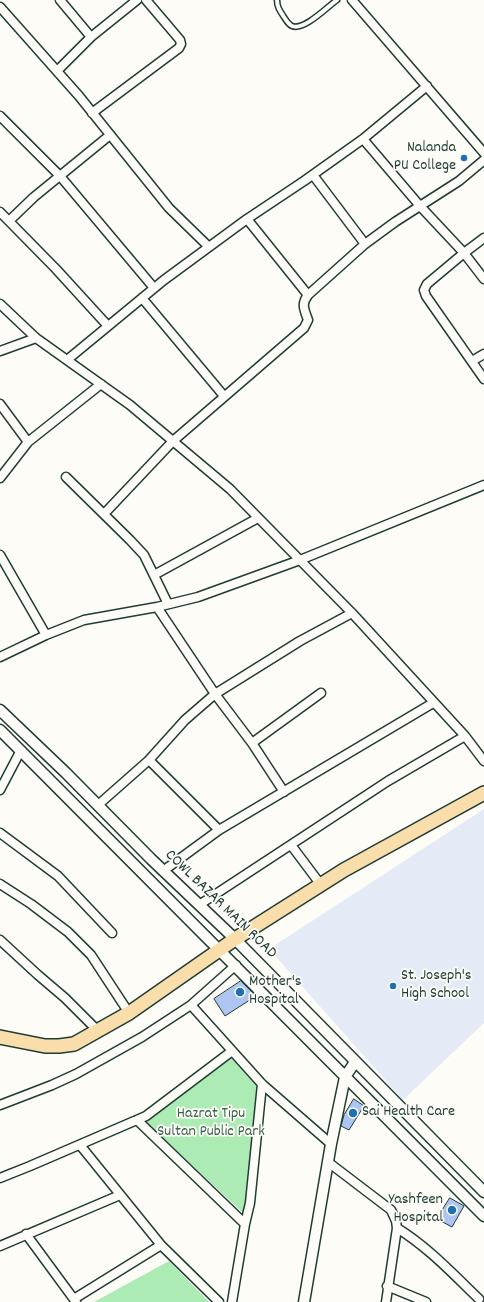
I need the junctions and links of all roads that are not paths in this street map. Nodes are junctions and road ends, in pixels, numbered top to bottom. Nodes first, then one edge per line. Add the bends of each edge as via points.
1 (60, 0) edge
2 (137, 0) edge
3 (146, 0) edge
4 (276, 0) edge
5 (337, 0) edge
6 (352, 0) edge
7 (0, 7) edge
8 (91, 37) junction
9 (57, 71) junction
10 (427, 86) junction
11 (92, 112) junction
12 (0, 116) edge
13 (110, 135) junction
14 (363, 139) junction
15 (483, 148) edge
16 (484, 160) edge
17 (313, 175) junction
18 (60, 176) junction
19 (420, 206) junction
20 (0, 212) edge
21 (247, 219) junction
22 (9, 222) junction
23 (484, 238) edge
24 (365, 244) junction
25 (209, 248) junction
26 (464, 253) junction
27 (484, 279) edge
28 (154, 288) junction
29 (308, 294) junction
30 (142, 298) junction
31 (0, 304) edge
32 (108, 326) junction
33 (36, 338) junction
34 (0, 351) edge
35 (484, 354) edge
36 (67, 360) junction
37 (472, 361) junction
38 (484, 379) edge
39 (101, 384) junction
40 (224, 396) junction
41 (0, 404) edge
42 (173, 441) junction
43 (28, 442) junction
44 (66, 477) dead end
45 (0, 478) edge
46 (484, 485) edge
47 (104, 514) junction
48 (258, 518) junction
49 (0, 555) edge
50 (300, 560) junction
51 (154, 575) junction
52 (168, 604) junction
53 (157, 607) junction
54 (352, 613) junction
55 (46, 635) junction
56 (0, 657) edge
57 (321, 693) dead end
58 (215, 694) junction
59 (433, 702) junction
60 (0, 710) edge
61 (0, 730) edge
62 (465, 736) junction
63 (252, 743) junction
64 (20, 750) junction
65 (149, 760) junction
66 (484, 761) edge
67 (0, 790) edge
68 (284, 792) junction
69 (484, 792) edge
70 (98, 805) junction
71 (219, 830) junction
72 (0, 833) edge
73 (291, 845) junction
74 (163, 871) junction
75 (0, 884) edge
76 (321, 885) junction
77 (199, 905) junction
78 (112, 933) dead end
79 (235, 939) junction
80 (0, 940) edge
81 (220, 950) junction
82 (236, 965) junction
83 (191, 1005) junction
84 (128, 1013) junction
85 (98, 1031) junction
86 (0, 1037) edge
87 (232, 1051) junction
88 (356, 1062) junction
89 (345, 1077) junction
90 (262, 1084) junction
91 (0, 1105) edge
92 (137, 1120) junction
93 (332, 1144) junction
94 (80, 1145) junction
95 (328, 1162) junction
96 (0, 1178) edge
97 (484, 1192) edge
98 (120, 1195) junction
99 (484, 1216) edge
100 (245, 1224) junction
101 (396, 1228) junction
102 (26, 1234) junction
103 (161, 1244) junction
104 (0, 1246) edge
105 (387, 1286) junction
106 (480, 1298) edge
107 (75, 1301) edge
108 (219, 1302) edge
109 (232, 1302) edge
110 (304, 1302) edge
111 (386, 1302) edge
112 (426, 1302) edge

1 - 8 street
2 - 8 street
3 - 11 street via 181,44
4 - 5 lane via 287,22 293,26 307,24
6 - 10 street
7 - 9 street
8 - 9 street
9 - 11 street
10 - 14 street
10 - 15 street
11 - 13 street
12 - 18 street
13 - 18 street
13 - 25 street via 169,208
14 - 17 street
14 - 19 street
16 - 19 street via 459,181
17 - 21 street
17 - 24 street
18 - 22 street
18 - 28 street
19 - 24 street
19 - 26 street
20 - 22 street
21 - 25 street
21 - 29 street
22 - 32 street via 56,268
23 - 26 street
24 - 29 street
25 - 28 street
26 - 27 street
26 - 37 street via 427,284 424,290
28 - 30 street
29 - 40 street via 303,306 308,320 307,325
30 - 32 street
30 - 40 street
31 - 33 street
32 - 36 street
33 - 34 street
33 - 36 street
35 - 37 street
36 - 39 street
37 - 38 street
39 - 42 street
39 - 43 street
40 - 42 street
41 - 43 street
42 - 47 street
42 - 48 street via 230,489
43 - 45 street
44 - 47 street
46 - 50 street
47 - 51 street via 144,555
48 - 50 street
48 - 51 street
49 - 55 street
50 - 52 street via 198,597
50 - 54 street
51 - 52 street
52 - 53 street
53 - 55 street via 84,620
53 - 58 street
54 - 58 street via 300,641
54 - 59 street
55 - 56 street
57 - 63 street
58 - 63 street
58 - 65 street via 185,720
59 - 62 street
59 - 68 street
60 - 70 street, COWL BAZAR MAIN ROAD
61 - 64 street, COWL BAZAR MAIN ROAD
62 - 66 street
62 - 73 street via 388,781
63 - 68 street
64 - 67 street
64 - 81 street, COWL BAZAR MAIN ROAD
65 - 70 street
65 - 71 street
68 - 71 street
69 - 76 main road
70 - 74 street, COWL BAZAR MAIN ROAD
71 - 74 street
72 - 78 street via 58,876
73 - 76 street
73 - 77 street
74 - 77 street, COWL BAZAR MAIN ROAD
75 - 84 street via 68,932 92,955
76 - 79 main road
77 - 79 street, COWL BAZAR MAIN ROAD
79 - 81 main road
79 - 88 street, COWL BAZAR MAIN ROAD
80 - 85 street
81 - 82 street, COWL BAZAR MAIN ROAD
81 - 84 main road
82 - 83 street
82 - 89 street, COWL BAZAR MAIN ROAD
83 - 87 street
83 - 91 street via 142,1037 76,1074
84 - 85 main road
85 - 86 main road via 74,1044 59,1046 45,1046
87 - 90 street
87 - 92 street via 146,1116
88 - 89 street
88 - 97 street, COWL BAZAR MAIN ROAD
89 - 93 street
89 - 99 street, COWL BAZAR MAIN ROAD
90 - 93 street
90 - 100 street via 250,1203
92 - 94 street
92 - 100 street
93 - 95 street
94 - 96 street
94 - 98 street
95 - 101 street via 391,1210
95 - 110 street
98 - 102 street
98 - 103 street
100 - 109 street
101 - 105 street
101 - 106 street via 411,1237
102 - 104 street
102 - 107 street
103 - 107 street
103 - 108 street
105 - 111 street
105 - 112 street

